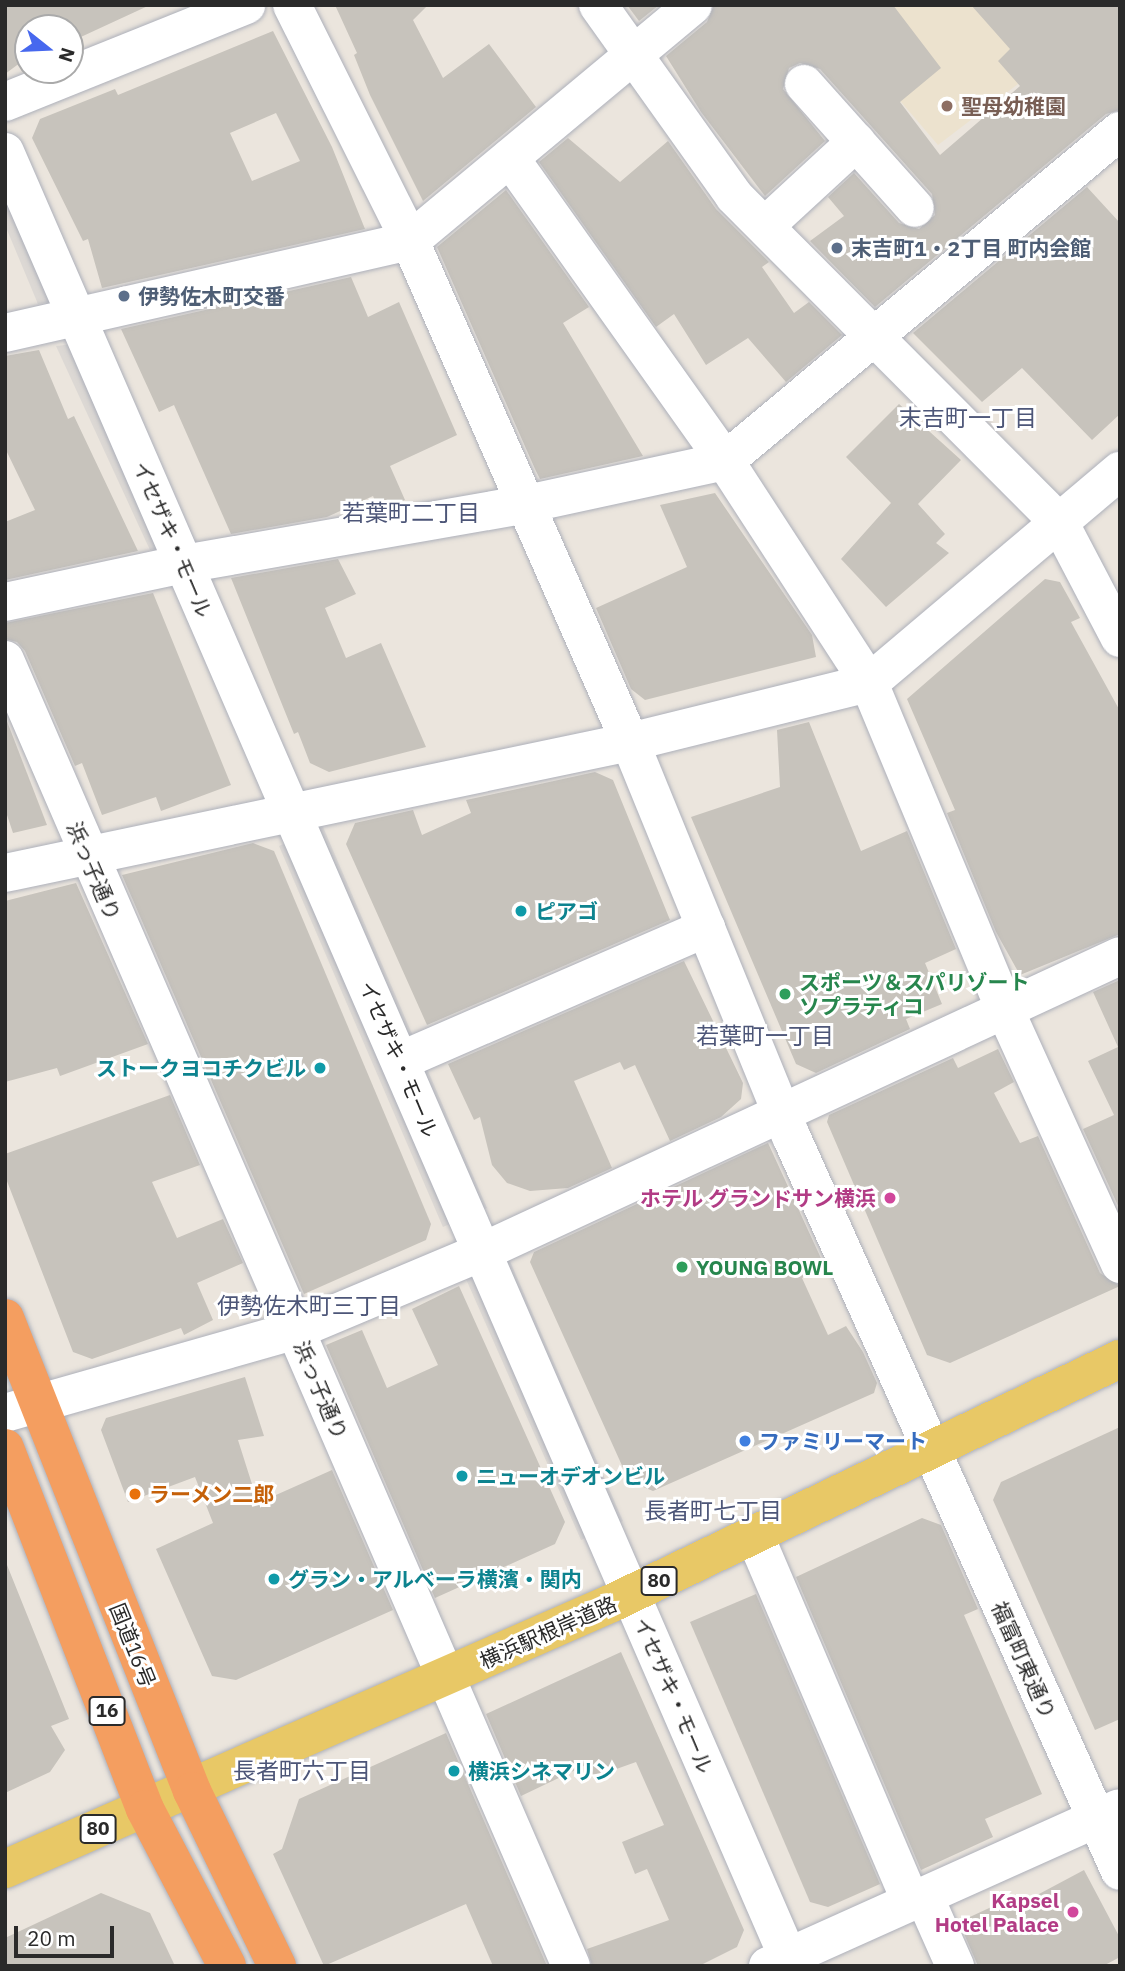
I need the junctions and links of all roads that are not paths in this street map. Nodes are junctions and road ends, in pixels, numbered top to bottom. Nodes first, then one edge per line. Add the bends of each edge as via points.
1 (246, 5) edge
2 (292, 5) edge
3 (598, 5) edge
4 (693, 5) edge
5 (632, 54) junction
6 (804, 83) dead end
7 (5, 102) edge
8 (1120, 131) edge
9 (856, 142) junction
10 (5, 152) edge
11 (510, 158) junction
12 (915, 208) dead end
13 (765, 226) junction
14 (410, 241) junction
15 (77, 317) junction
16 (5, 333) edge
17 (877, 336) junction
18 (725, 461) junction
19 (1120, 471) edge
20 (523, 505) junction
21 (1059, 523) junction
22 (184, 564) junction
23 (5, 602) edge
24 (1120, 638) edge
25 (5, 660) edge
26 (869, 683) junction
27 (630, 742) junction
28 (292, 815) junction
29 (88, 858) junction
30 (5, 873) edge
31 (706, 928) junction
32 (1120, 956) edge
33 (1004, 1008) junction
34 (400, 1061) junction
35 (782, 1112) junction
36 (482, 1252) junction
37 (1120, 1264) edge
38 (5, 1318) edge
39 (296, 1330) junction
40 (1120, 1359) edge
41 (21, 1410) edge
42 (5, 1448) edge
43 (929, 1449) junction
44 (754, 1534) junction
45 (630, 1594) junction
46 (445, 1678) junction
47 (192, 1791) junction
48 (145, 1809) junction
49 (1108, 1814) edge
50 (5, 1869) edge
51 (1120, 1871) edge
52 (918, 1899) junction
53 (783, 1963) edge
54 (227, 1966) edge
55 (277, 1966) edge
56 (571, 1966) edge
57 (956, 1966) edge

1 - 7 street
2 - 14 street, 福富町東通り
3 - 5 street
4 - 5 street
5 - 11 street
5 - 13 street via 734,196
6 - 9 street
8 - 17 street
9 - 12 street
9 - 13 street
10 - 15 street, イセザキ・モール
11 - 14 street
11 - 18 street
13 - 17 street
14 - 15 street
14 - 20 street, 福富町東通り
15 - 16 street
15 - 22 street, イセザキ・モール
17 - 18 street
17 - 21 street
18 - 20 street
18 - 26 street
19 - 21 street
20 - 22 street
20 - 27 street, 福富町東通り
21 - 24 street
21 - 26 street
22 - 23 street
22 - 28 street, イセザキ・モール
25 - 29 street, 浜っ子通り
26 - 27 street
26 - 33 street
27 - 28 street
27 - 31 street, 福富町東通り
28 - 29 street
28 - 34 street, イセザキ・モール
29 - 30 street
29 - 39 street, 浜っ子通り
31 - 34 street
31 - 35 street, 福富町東通り
32 - 33 street
33 - 35 street
33 - 37 street
34 - 36 street, イセザキ・モール
35 - 36 street
35 - 43 street, 福富町東通り
36 - 39 street
36 - 45 street, イセザキ・モール
38 - 41 highway, 国道16号 / 16
39 - 41 street
39 - 46 street, 浜っ子通り
40 - 43 main road, 横浜駅根岸道路 / 80
41 - 47 highway, 国道16号 / 16
42 - 48 highway, 16
43 - 44 main road, 横浜駅根岸道路 / 80
43 - 49 street, 福富町東通り
44 - 45 main road, 横浜駅根岸道路 / 80
44 - 52 street
45 - 46 main road, 横浜駅根岸道路 / 80
45 - 53 street, イセザキ・モール
46 - 47 main road, 横浜駅根岸道路 / 80
46 - 56 street, 浜っ子通り
47 - 48 main road, 横浜駅根岸道路 / 80
47 - 55 highway, 国道16号 / 16
48 - 50 main road, 横浜駅根岸道路 / 80
48 - 54 highway, 16
49 - 51 street, 福富町東通り
49 - 52 street
52 - 53 street
52 - 57 street

